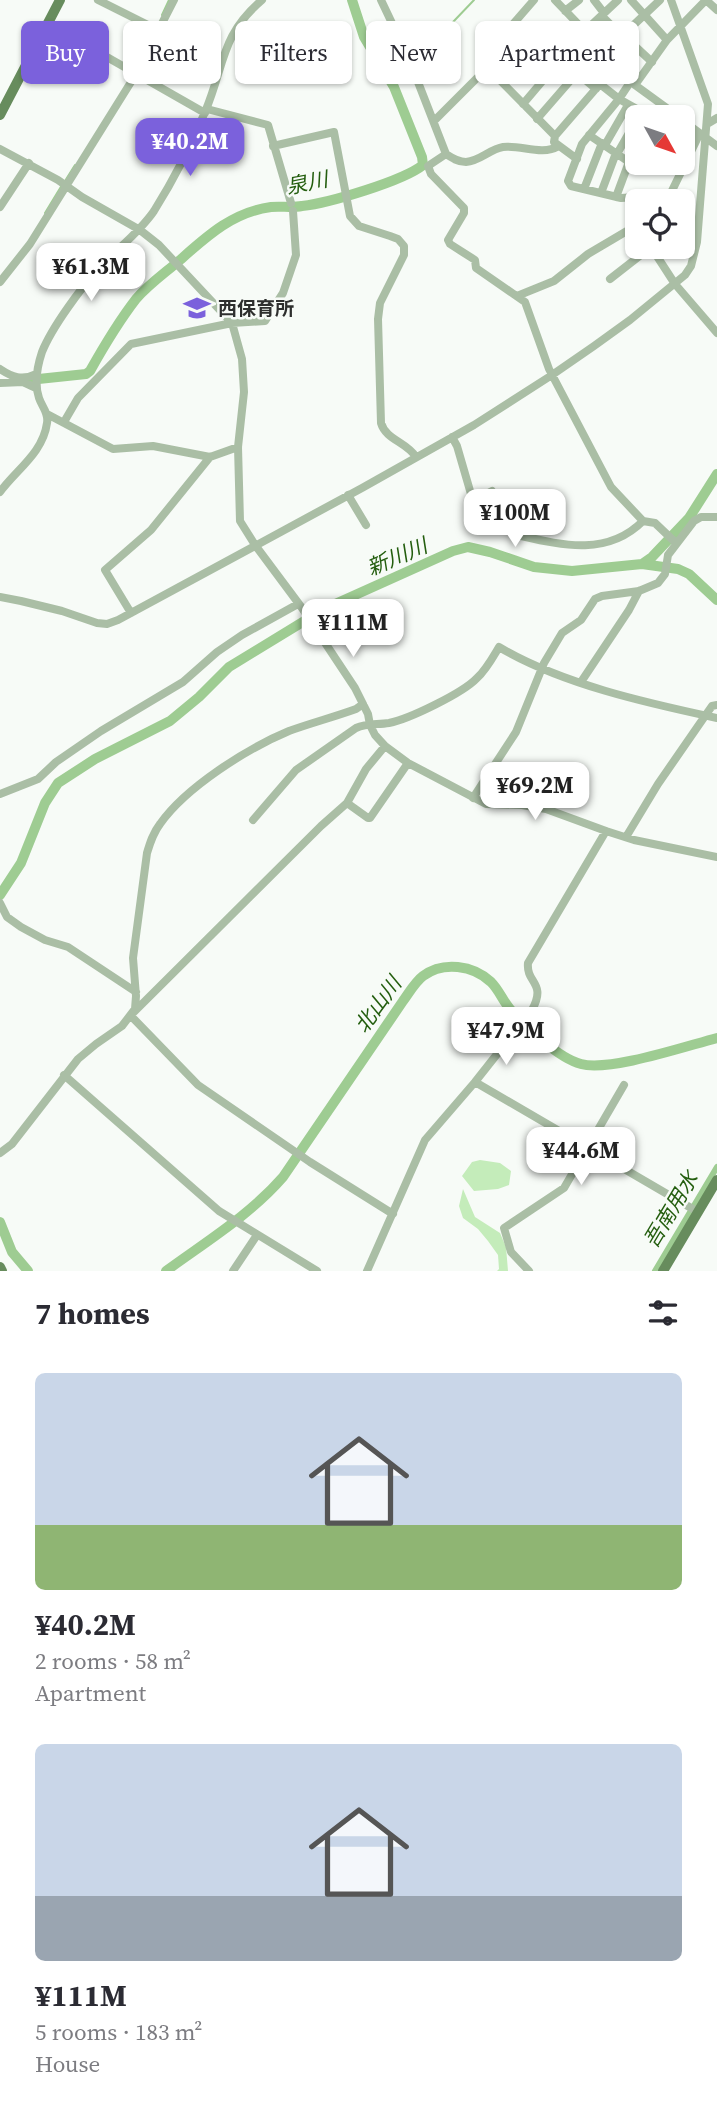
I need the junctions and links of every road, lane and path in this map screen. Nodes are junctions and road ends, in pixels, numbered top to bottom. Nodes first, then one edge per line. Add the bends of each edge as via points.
1 (60, 0) edge
2 (98, 0) edge
3 (174, 0) edge
4 (262, 0) edge
5 (381, 0) edge
6 (534, 0) edge
7 (555, 0) edge
8 (579, 0) edge
9 (594, 0) edge
10 (618, 0) edge
11 (631, 0) edge
12 (660, 0) edge
13 (670, 0) edge
14 (706, 0) edge
15 (717, 10) edge
16 (565, 11) junction
17 (603, 14) junction
18 (644, 14) junction
19 (50, 21) edge
20 (140, 21) edge
21 (161, 21) edge
22 (516, 21) edge
23 (574, 21) edge
24 (596, 21) edge
25 (609, 21) edge
26 (636, 21) edge
27 (679, 27) junction
28 (667, 40) junction
29 (639, 50) edge
30 (652, 62) junction
31 (21, 76) edge
32 (639, 76) edge
33 (475, 80) edge
34 (126, 84) edge
35 (156, 84) edge
36 (503, 84) edge
37 (540, 84) edge
38 (632, 84) edge
39 (634, 84) edge
40 (598, 86) junction
41 (619, 99) junction
42 (523, 104) junction
43 (662, 104) edge
44 (628, 105) edge
45 (625, 110) edge
46 (206, 111) junction
47 (0, 115) edge
48 (537, 118) junction
49 (717, 118) edge
50 (434, 121) junction
51 (707, 124) junction
52 (695, 129) edge
53 (589, 135) junction
54 (703, 135) junction
55 (555, 136) junction
56 (625, 139) edge
57 (604, 144) junction
58 (273, 146) junction
59 (559, 146) junction
60 (717, 146) edge
61 (695, 148) edge
62 (0, 149) edge
63 (616, 153) junction
64 (446, 154) junction
65 (577, 159) junction
66 (625, 159) edge
67 (29, 163) junction
68 (625, 173) edge
69 (63, 183) junction
70 (584, 189) junction
71 (601, 193) junction
72 (616, 197) junction
73 (625, 198) edge
74 (0, 207) edge
75 (140, 230) junction
76 (625, 232) edge
77 (636, 259) edge
78 (659, 259) edge
79 (610, 279) dead end
80 (0, 282) edge
81 (675, 284) junction
82 (517, 296) junction
83 (232, 323) junction
84 (717, 333) edge
85 (0, 369) edge
86 (552, 375) junction
87 (36, 380) junction
88 (0, 383) edge
89 (47, 414) junction
90 (64, 422) junction
91 (452, 437) junction
92 (237, 447) junction
93 (210, 457) junction
94 (416, 457) junction
95 (0, 492) edge
96 (348, 495) junction
97 (717, 517) edge
98 (643, 521) junction
99 (366, 525) dead end
100 (675, 542) junction
101 (255, 545) junction
102 (639, 590) junction
103 (0, 597) edge
104 (300, 606) junction
105 (131, 613) junction
106 (542, 669) junction
107 (581, 682) junction
108 (363, 704) junction
109 (717, 705) edge
110 (705, 716) junction
111 (717, 718) edge
112 (370, 724) junction
113 (385, 746) junction
114 (408, 763) junction
115 (0, 794) edge
116 (473, 798) junction
117 (347, 803) junction
118 (253, 820) dead end
119 (606, 831) junction
120 (626, 837) junction
121 (717, 857) edge
122 (0, 903) edge
123 (136, 992) junction
124 (132, 1014) junction
125 (64, 1075) junction
126 (475, 1082) junction
127 (624, 1085) dead end
128 (587, 1148) junction
129 (0, 1153) edge
130 (715, 1187) edge
131 (694, 1210) junction
132 (393, 1214) junction
133 (257, 1235) junction
134 (233, 1271) edge
135 (317, 1271) edge
136 (367, 1271) edge
137 (529, 1271) edge
138 (663, 1271) edge

1 - 19 main road
2 - 20 street
3 - 21 street
4 - 46 street via 234,30
5 - 50 street
6 - 22 street
7 - 16 street
8 - 16 street
9 - 17 street
10 - 17 street
11 - 18 street
12 - 18 street
13 - 27 street
14 - 15 street
14 - 27 street
16 - 23 street
17 - 24 street
17 - 25 street
18 - 26 street
18 - 28 street
27 - 28 street
27 - 51 street via 708,104
28 - 30 street
29 - 30 street
30 - 32 street
31 - 47 main road
33 - 50 street
34 - 69 street
35 - 46 street
36 - 42 street
37 - 42 street
38 - 41 street
39 - 43 street
40 - 41 street
40 - 48 street via 577,73
40 - 55 street
41 - 44 street
41 - 53 street
42 - 48 street
45 - 57 street
46 - 58 street via 268,125
46 - 75 street via 174,177
48 - 55 street
49 - 51 street
50 - 64 street
51 - 54 street
52 - 54 street
53 - 57 street
53 - 65 street
54 - 60 street
54 - 61 street
54 - 81 street via 697,242 691,266
55 - 59 street
56 - 63 street
57 - 63 street
57 - 70 street
58 - 83 street via 292,207 296,255 284,293 265,321
58 - 94 street via 334,132 350,216 359,226 398,239 404,246 380,303 381,423 387,434
59 - 64 street via 541,150 504,147 466,162
59 - 65 street
62 - 67 street
63 - 66 street
63 - 71 street
64 - 82 street via 428,166 464,208 448,240 475,260 476,268
65 - 70 street via 568,181
67 - 69 street
67 - 74 street
68 - 72 street
69 - 75 street
69 - 80 street via 30,244
70 - 71 street
71 - 72 street
72 - 73 street
75 - 83 street
75 - 87 street via 76,298 48,339
76 - 82 street via 554,281
77 - 79 street
78 - 81 street
81 - 84 street
81 - 86 street
82 - 86 street via 528,307
83 - 90 street via 131,344 78,398
83 - 92 street via 242,359 244,392
85 - 87 street via 13,377
86 - 91 street
86 - 98 street via 605,479
87 - 88 street
87 - 89 street
89 - 90 street
89 - 95 street via 43,437 32,456
90 - 93 street via 113,449 153,446
91 - 94 street
91 - 98 street via 473,501 492,491 517,535 585,547 611,542
92 - 93 street
92 - 101 street via 240,521
93 - 105 street via 151,530 104,570
94 - 96 street
96 - 99 street
96 - 101 street
97 - 100 street via 694,521
98 - 100 street via 654,523
100 - 102 street via 665,574 658,583
101 - 104 street
101 - 105 street
102 - 106 street via 595,599 581,620 562,634
102 - 107 street
103 - 105 street via 97,623 107,624
104 - 108 street
104 - 115 street via 242,635 183,682 101,731 38,779
106 - 107 street
106 - 112 street via 499,647 471,684 409,716
106 - 116 street via 516,732
107 - 110 street
108 - 112 street
108 - 123 street via 289,731 220,768 160,824 147,853 133,958
109 - 110 street
110 - 111 street
110 - 120 street
112 - 113 street
112 - 118 street via 356,728 296,770
113 - 114 street
113 - 117 street
114 - 116 street
114 - 117 street via 370,818
116 - 119 street via 486,804 555,811
117 - 124 street
119 - 120 street
119 - 126 street via 528,963 538,1000
120 - 121 street
122 - 123 street via 21,927 68,947
123 - 124 street
124 - 125 street
124 - 132 street via 198,1085
125 - 129 street via 12,1144
125 - 133 street via 219,1211
126 - 128 street
126 - 132 street via 425,1140
127 - 128 street
128 - 131 street
128 - 137 street via 562,1190 504,1228 511,1252
130 - 131 main road
131 - 138 main road
132 - 136 street
133 - 134 street
133 - 135 street

